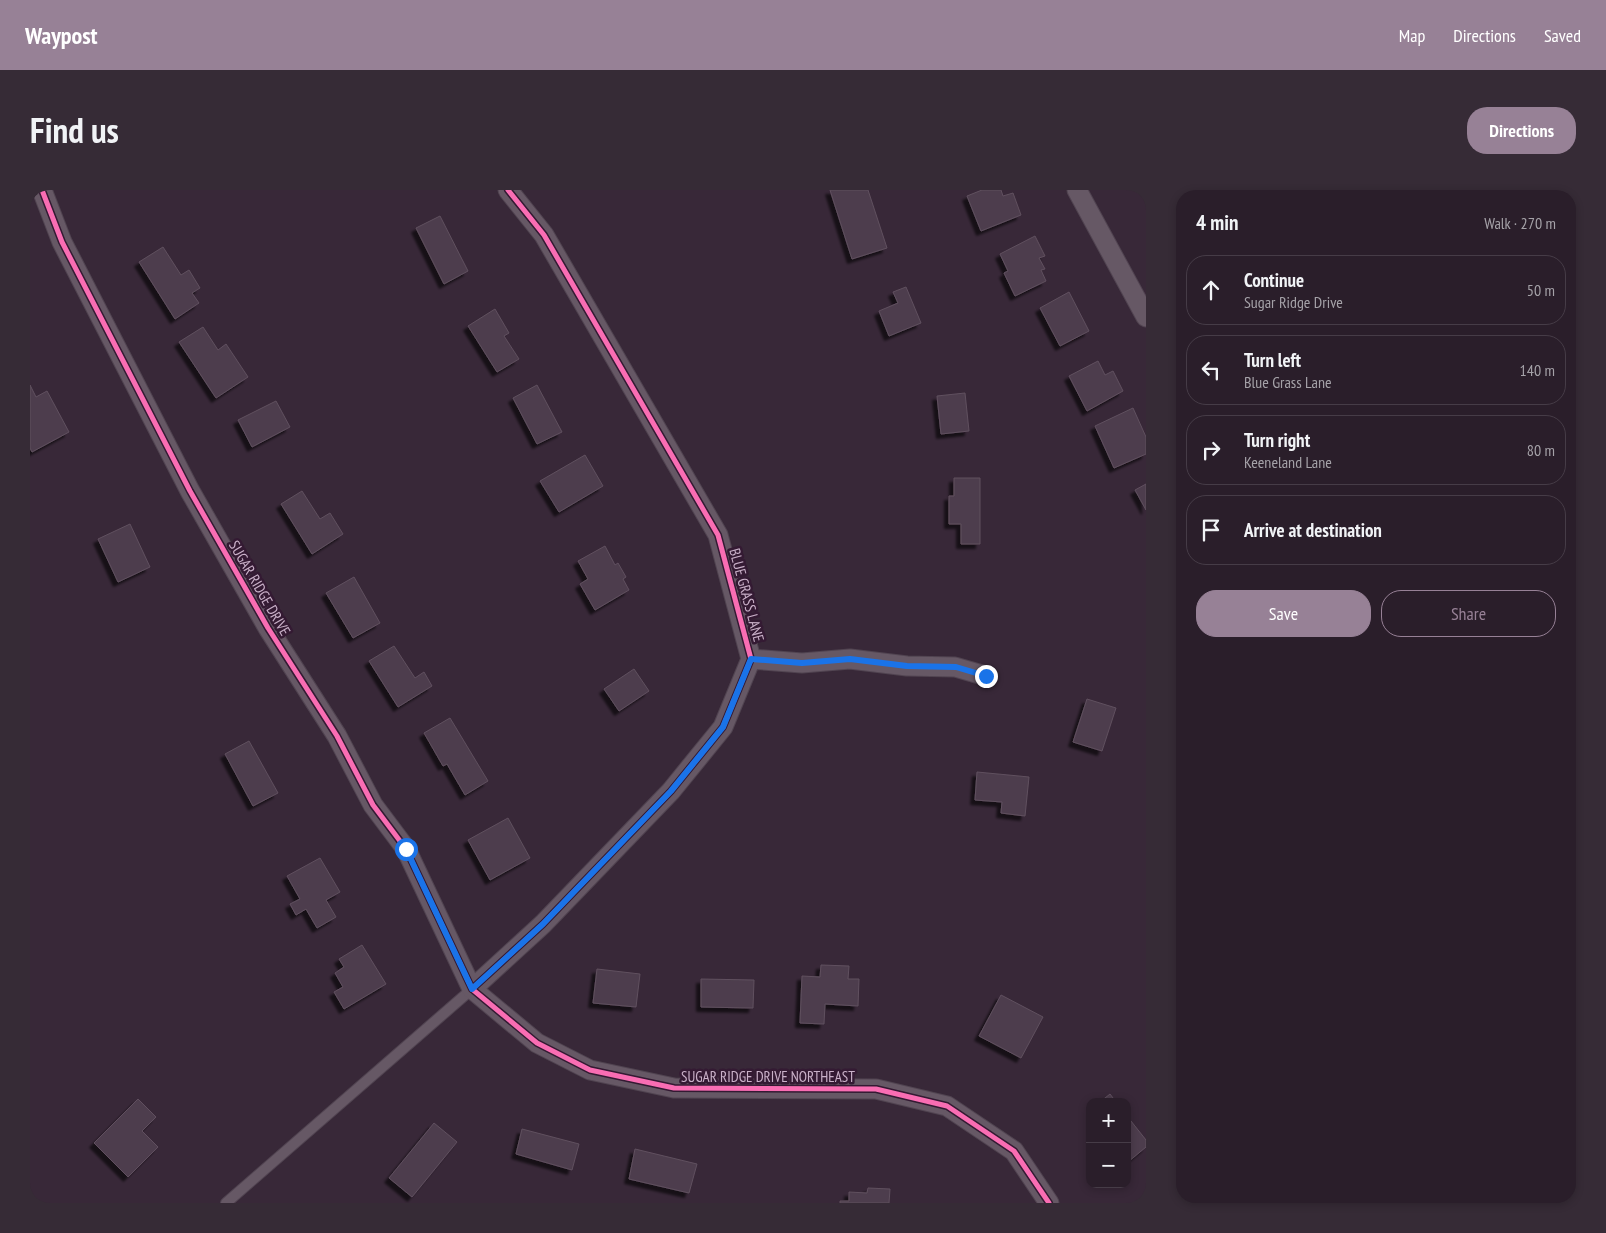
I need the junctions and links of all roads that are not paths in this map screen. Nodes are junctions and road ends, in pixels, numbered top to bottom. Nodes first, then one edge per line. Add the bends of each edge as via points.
1 (42, 190) edge
2 (508, 190) edge
3 (1077, 190) edge
4 (1146, 317) edge
5 (751, 659) junction
6 (986, 676) dead end
7 (472, 989) junction
8 (226, 1203) edge
9 (1049, 1203) edge

1 - 7 street, SUGAR RIDGE DRIVE via 62,242 190,491 268,628 337,736 373,805 406,849
2 - 5 street, BLUE GRASS LANE via 544,235 718,535
3 - 4 street
5 - 6 street via 802,663 850,659 907,666 956,667
5 - 7 street, BLUE GRASS LANE via 723,727 671,791 543,924
7 - 8 lane
7 - 9 street, SUGAR RIDGE DRIVE NORTHEAST via 538,1043 590,1070 674,1088 876,1089 948,1106 1014,1151

